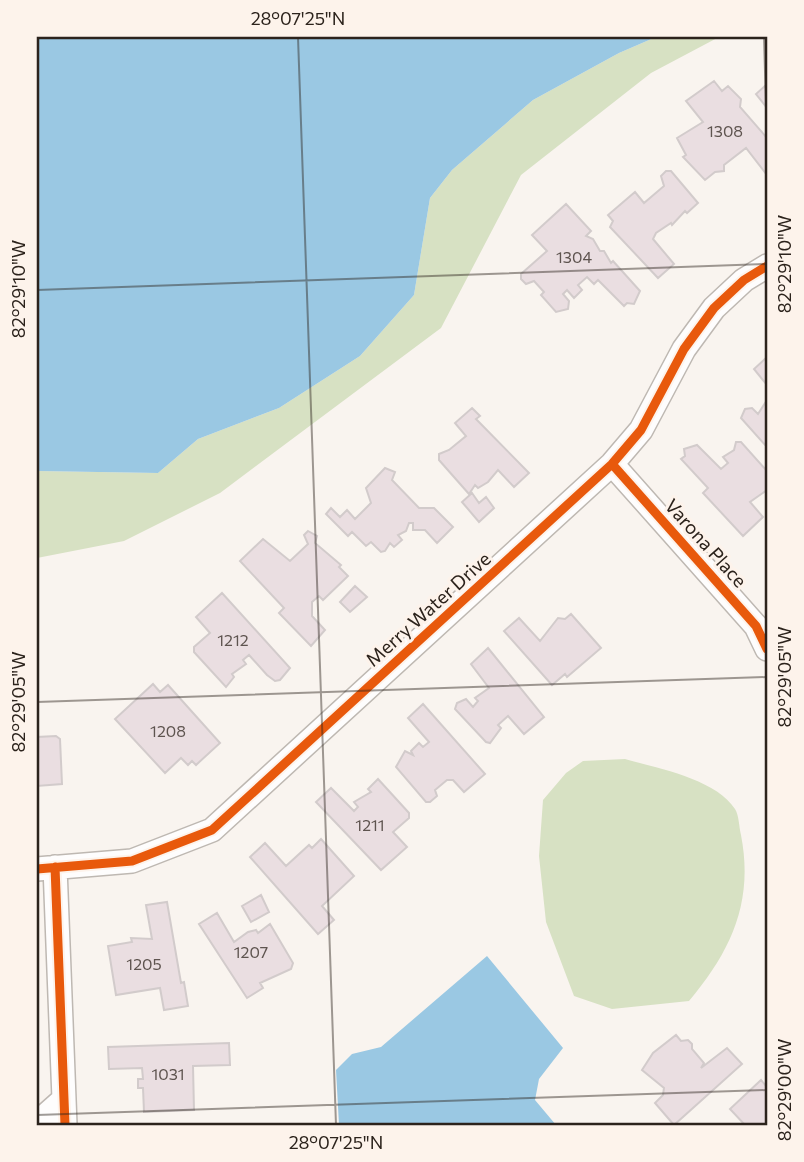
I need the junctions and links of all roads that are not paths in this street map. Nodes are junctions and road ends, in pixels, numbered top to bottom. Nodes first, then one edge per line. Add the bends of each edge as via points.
1 (767, 266) edge
2 (612, 464) junction
3 (767, 649) edge
4 (46, 868) edge
5 (64, 1099) junction
6 (37, 1123) edge
7 (65, 1125) edge

1 - 2 street, Merry Water Drive via 714,308 684,349 641,430
2 - 3 street, Varona Place via 756,626
2 - 4 street, Merry Water Drive via 212,830 132,862
4 - 5 street
5 - 6 street
5 - 7 street

